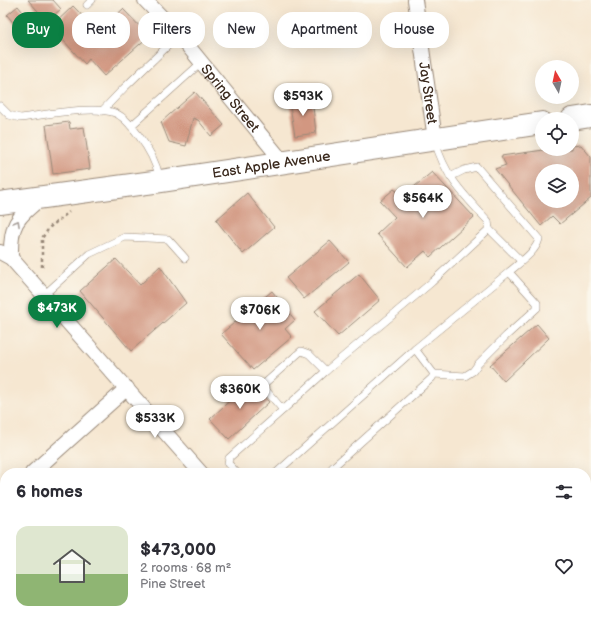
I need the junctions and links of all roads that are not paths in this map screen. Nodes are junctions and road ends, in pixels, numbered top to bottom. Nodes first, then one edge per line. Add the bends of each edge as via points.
1 (144, 0) edge
2 (415, 0) edge
3 (156, 12) edge
4 (166, 48) edge
5 (190, 48) edge
6 (202, 62) junction
7 (0, 106) edge
8 (102, 111) junction
9 (591, 116) edge
10 (579, 118) edge
11 (535, 125) edge
12 (131, 126) junction
13 (435, 139) junction
14 (283, 162) junction
15 (450, 177) junction
16 (161, 181) junction
17 (42, 197) junction
18 (0, 203) edge
19 (489, 229) junction
20 (6, 255) edge
21 (185, 258) dead end
22 (521, 260) junction
23 (509, 272) junction
24 (44, 295) junction
25 (415, 349) junction
26 (326, 372) junction
27 (434, 374) junction
28 (128, 388) junction
29 (283, 410) junction
30 (333, 467) edge
31 (38, 468) edge
32 (197, 468) edge
33 (232, 468) edge
34 (282, 468) edge

1 - 3 street, Spring Street
2 - 13 street, Jay Street
4 - 8 lane
5 - 6 street, Spring Street
6 - 12 lane
6 - 14 street, Spring Street
7 - 8 lane via 9,115 20,118
8 - 12 lane via 115,113
9 - 10 main road
11 - 13 main road, East Apple Avenue
12 - 16 lane via 150,151
13 - 14 main road, East Apple Avenue
13 - 15 lane via 440,160
14 - 16 main road, East Apple Avenue
15 - 19 lane via 488,222
15 - 22 lane via 477,167 539,239 538,244
16 - 17 main road, East Apple Avenue
17 - 18 main road, East Apple Avenue
20 -> 17 street via 15,224 22,214
19 - 22 lane
19 - 26 lane via 432,282
20 - 24 street
21 - 24 lane via 168,239 125,237 89,254
22 - 23 lane
23 - 25 lane
23 - 27 lane via 537,303 538,308 501,341 473,371 465,376
24 - 28 street
25 - 27 lane
25 - 34 lane
26 - 29 lane
26 - 29 lane via 309,354 301,351 264,384 265,389
27 - 30 lane
28 - 31 street
28 - 32 street
29 - 33 lane via 229,458 228,463

